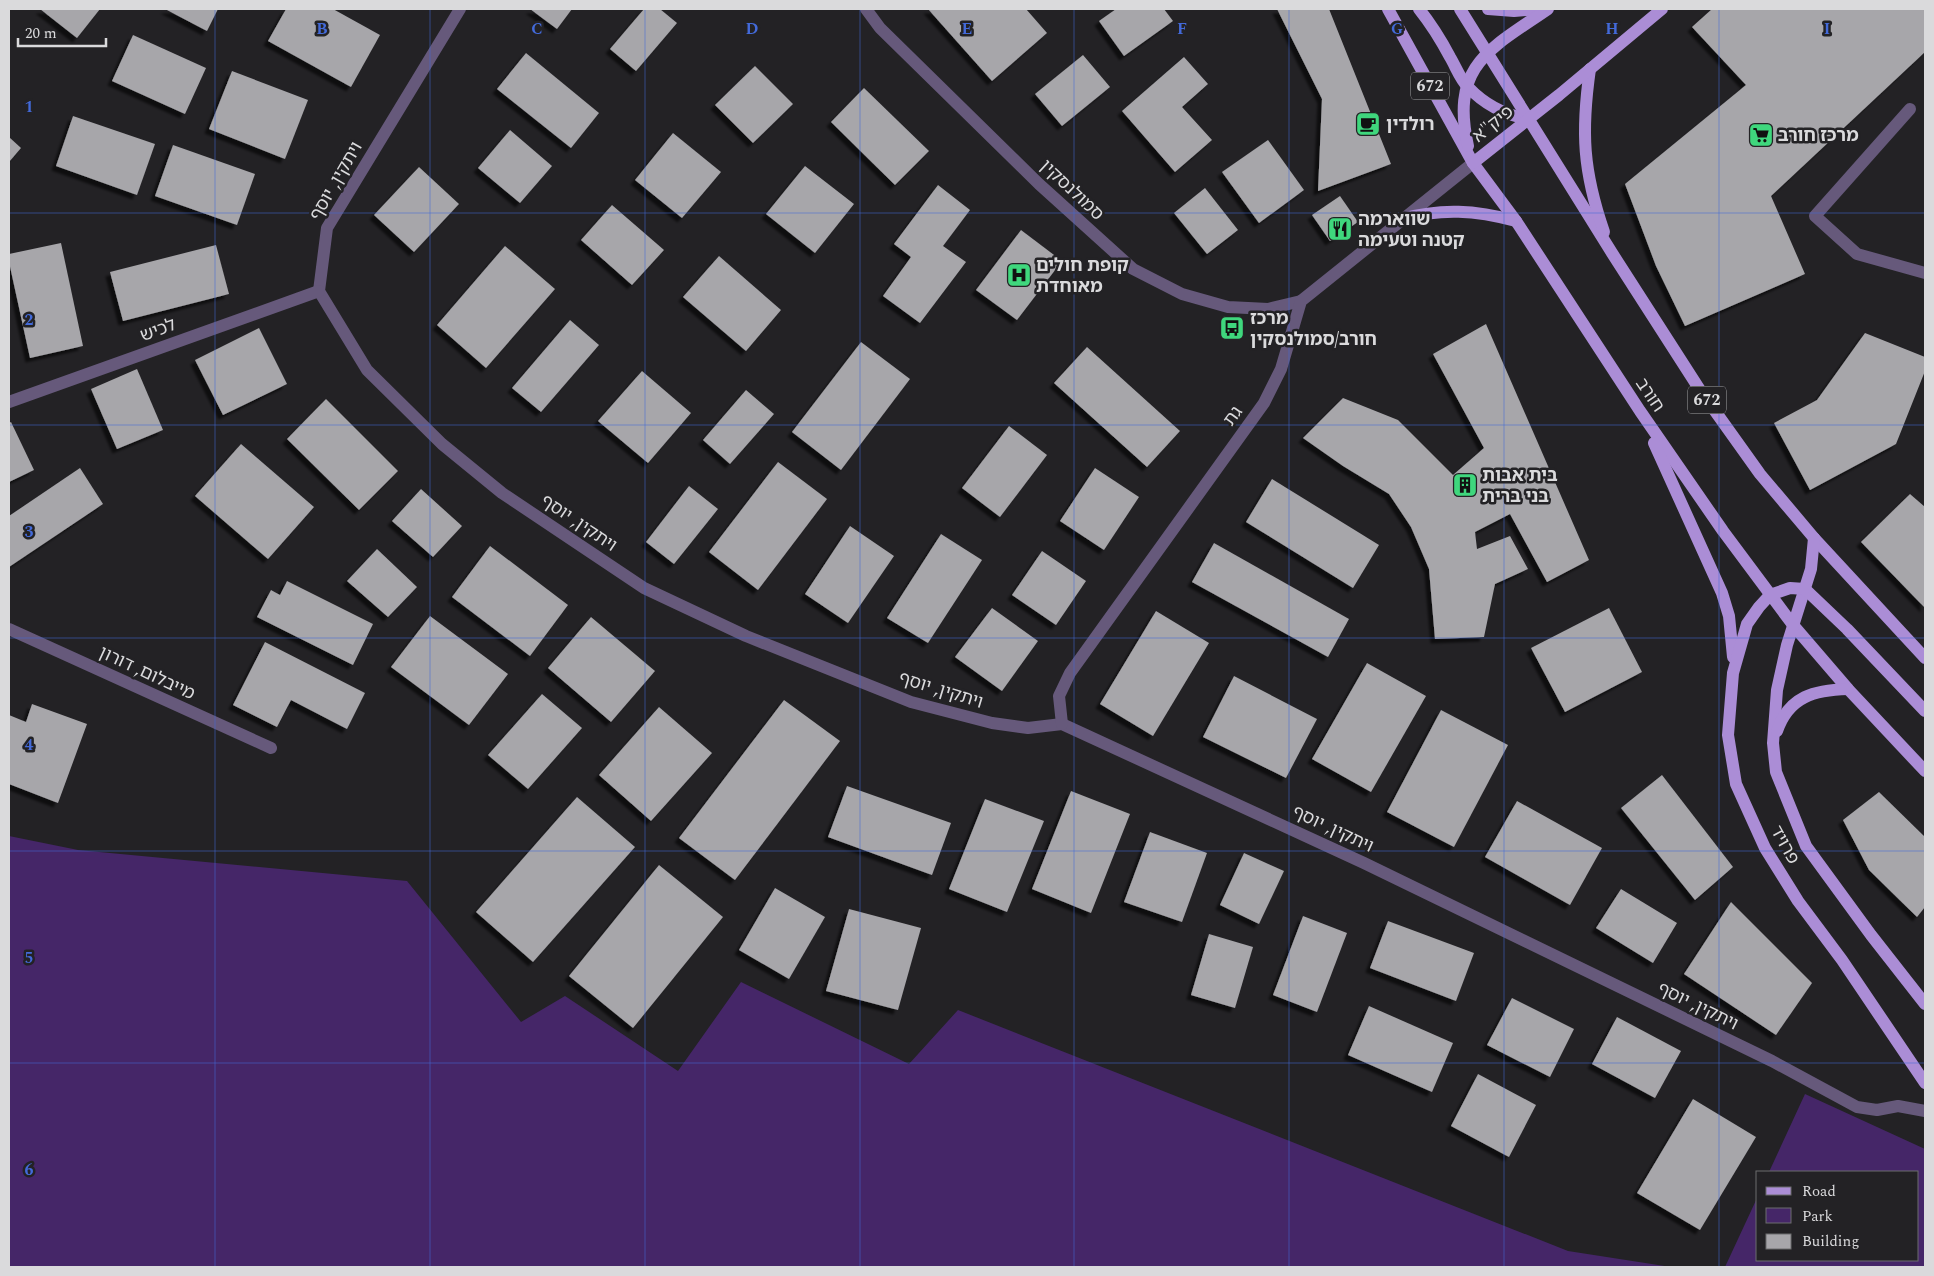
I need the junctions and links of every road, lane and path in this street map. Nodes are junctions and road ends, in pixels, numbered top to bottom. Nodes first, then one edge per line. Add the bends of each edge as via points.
1 (460, 9) edge
2 (866, 9) edge
3 (1388, 9) edge
4 (1419, 9) edge
5 (1460, 9) edge
6 (1488, 9) edge
7 (1538, 9) edge
8 (1548, 9) edge
9 (1662, 9) edge
10 (1486, 52) junction
11 (1590, 69) junction
12 (1466, 86) junction
13 (1910, 109) dead end
14 (1528, 119) junction
15 (1473, 163) junction
16 (1401, 219) junction
17 (1516, 221) junction
18 (1612, 253) junction
19 (1925, 273) edge
20 (319, 291) junction
21 (1301, 301) junction
22 (9, 402) edge
23 (1640, 411) junction
24 (1814, 538) junction
25 (1805, 589) junction
26 (1770, 595) junction
27 (1793, 626) junction
28 (9, 629) edge
29 (1925, 658) edge
30 (1733, 672) junction
31 (1848, 689) junction
32 (1925, 711) edge
33 (1062, 724) junction
34 (1773, 743) junction
35 (271, 748) dead end
36 (1925, 771) edge
37 (1925, 1004) edge
38 (1925, 1083) edge
39 (1925, 1111) edge

1 - 20 street, ויתקין, יוסף via 327,228
2 - 21 street, סמולנסקין via 880,28 1039,184 1133,269 1182,294 1228,307 1268,309
3 - 15 main road, חורב / 672
4 - 12 main road
5 - 10 main road, 672
6 - 7 main road
8 - 10 main road, פיק"א
9 - 11 main road, פיק"א
10 - 12 main road, פיק"א
10 - 14 main road, 672
11 - 14 main road, פיק"א
11 - 18 main road via 1584,119 1586,160 1596,211
12 - 14 main road via 1500,111
12 - 15 main road, פיק"א via 1464,132
13 - 19 street via 1815,216 1857,254
14 - 15 main road, פיק"א
14 - 18 main road, 672
15 - 16 street
15 - 17 main road, חורב / 672
16 - 17 main road via 1464,211
16 - 21 street
17 - 23 main road, חורב / 672
18 - 24 main road, 672 via 1700,390 1760,474
20 - 22 street, לכיש
20 - 33 street, ויתקין, יוסף via 367,370 442,444 502,492 644,588 746,636 911,702 992,724 1028,728
21 - 33 street, גת via 1281,369 1264,403 1070,672 1059,696
23 - 26 main road, חורב / 672
23 - 30 main road via 1722,593 1729,616
24 - 25 main road, פרויד
24 - 29 main road, 672
25 - 26 main road via 1790,588
25 - 27 main road, פרויד
25 - 32 main road
26 - 27 main road, חורב / 672
26 - 30 main road, פרויד via 1747,624
27 - 31 main road, חורב / 672
27 - 34 main road, פרויד via 1777,690
28 - 35 street, מייבלום, דורון
30 - 38 main road, פרויד via 1728,735 1736,784 1765,848 1798,901
31 - 34 main road via 1814,692 1793,705 1779,724
31 - 36 main road, חורב / 672
33 - 39 street, ויתקין, יוסף via 1373,867 1772,1061 1857,1107 1877,1110 1898,1106
34 - 37 main road, פרויד via 1776,772 1806,846

